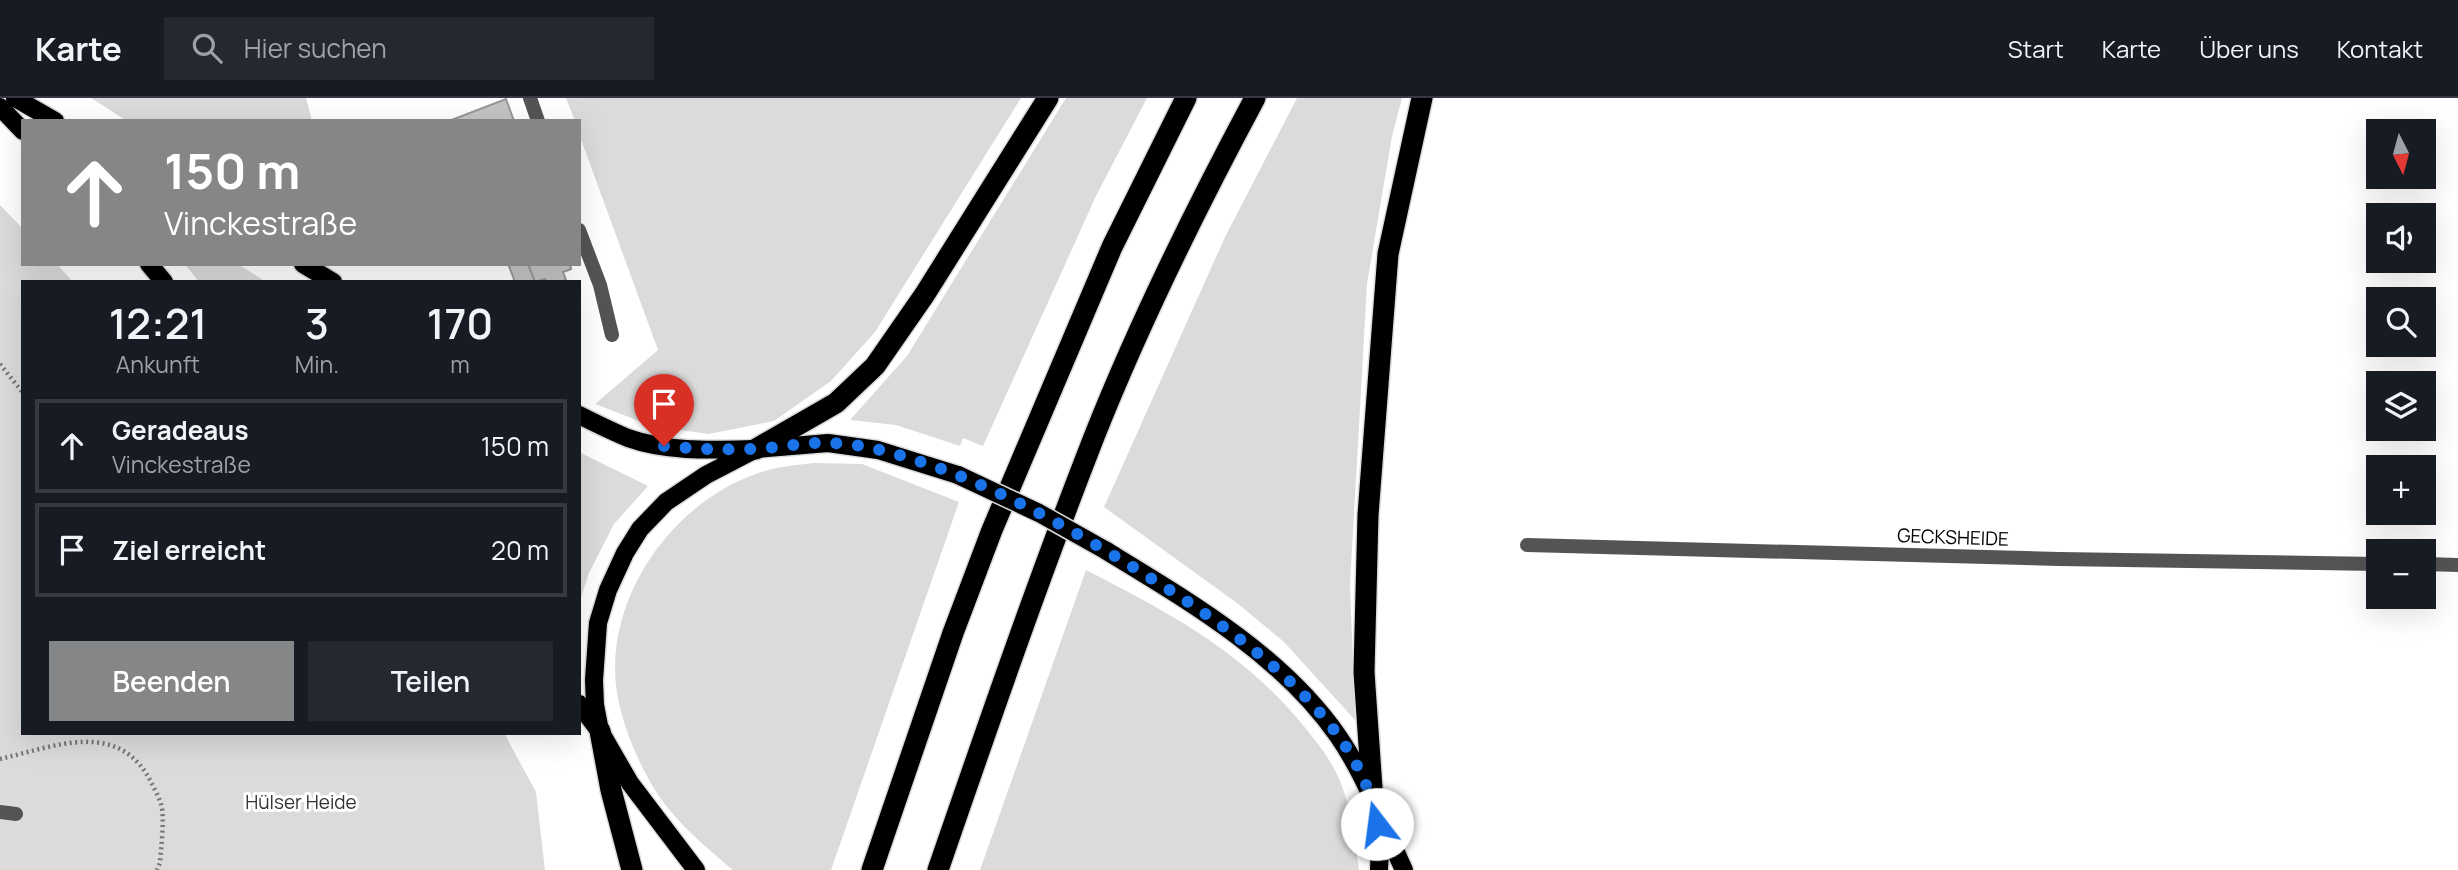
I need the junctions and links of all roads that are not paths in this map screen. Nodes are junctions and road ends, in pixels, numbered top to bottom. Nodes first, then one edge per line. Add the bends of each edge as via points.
1 (15, 98) edge
2 (530, 98) edge
3 (1048, 98) edge
4 (1186, 98) edge
5 (1255, 98) edge
6 (1422, 98) edge
7 (0, 107) edge
8 (52, 119) edge
9 (537, 119) edge
10 (21, 129) edge
11 (581, 235) edge
12 (151, 266) edge
13 (306, 266) edge
14 (162, 280) edge
15 (330, 280) edge
16 (612, 335) dead end
17 (581, 416) edge
18 (756, 449) junction
19 (1527, 545) dead end
20 (2366, 564) edge
21 (2436, 564) edge
22 (2458, 565) edge
23 (581, 707) edge
24 (600, 731) junction
25 (1373, 803) junction
26 (0, 812) edge
27 (16, 814) dead end
28 (632, 870) edge
29 (696, 870) edge
30 (872, 870) edge
31 (938, 870) edge
32 (1379, 870) edge
33 (1404, 870) edge

1 - 8 main road
2 - 9 street
3 - 18 highway via 875,366 836,403
4 - 30 highway via 1112,247 992,530
5 - 31 highway via 1146,317 1095,435 1014,649
6 - 25 highway via 1388,254 1368,515 1364,672
7 - 10 main road
11 - 16 street
12 - 14 main road
13 - 15 main road
17 - 18 main road via 631,439 664,446
18 - 24 main road via 666,502 625,553 598,623 594,680
18 - 25 main road, bridge via 828,443 878,450 958,475 1105,550 1192,603 1262,655 1337,735
19 - 20 street, GECKSHEIDE
21 - 22 street
23 - 24 main road
24 - 28 highway
24 - 29 main road via 630,783
25 - 32 main road
25 - 33 main road
26 - 27 street

